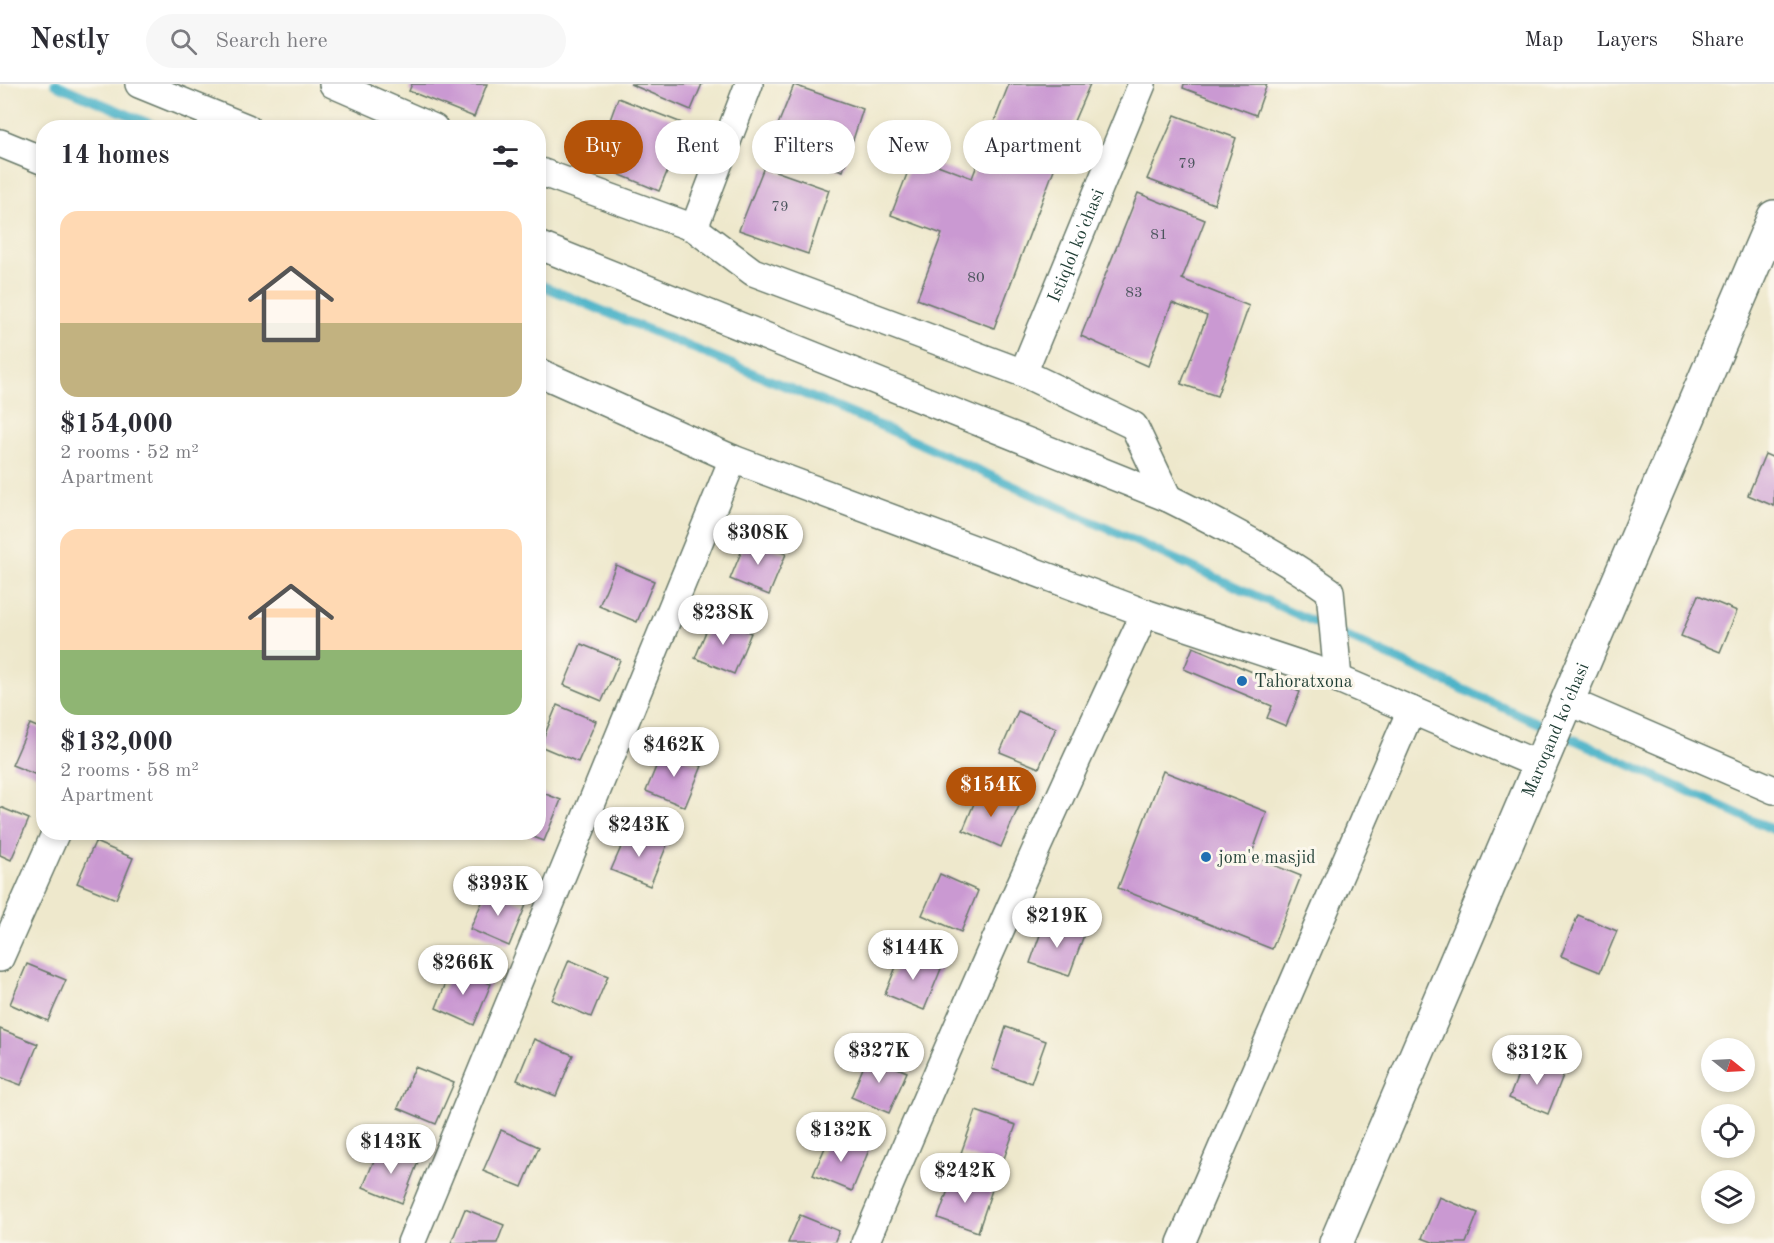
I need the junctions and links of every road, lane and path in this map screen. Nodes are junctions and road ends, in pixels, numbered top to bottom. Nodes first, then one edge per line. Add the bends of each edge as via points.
1 (139, 84) edge
2 (333, 84) edge
3 (749, 84) edge
4 (1142, 84) edge
5 (367, 91) edge
6 (227, 120) edge
7 (420, 120) edge
8 (0, 143) edge
9 (36, 158) edge
10 (546, 174) edge
11 (1774, 217) edge
12 (694, 228) junction
13 (546, 248) edge
14 (1023, 373) junction
15 (546, 376) edge
16 (733, 459) junction
17 (1168, 498) junction
18 (1145, 613) junction
19 (1338, 679) junction
20 (1568, 701) junction
21 (1411, 710) junction
22 (1539, 765) junction
23 (1774, 790) edge
24 (52, 840) edge
25 (0, 958) edge
26 (411, 1243) edge
27 (864, 1243) edge
28 (1181, 1243) edge
29 (1335, 1243) edge

1 - 6 street
2 - 5 street
3 - 12 street
4 - 14 street, Istiqlol ko'chasi
5 - 7 street
8 - 9 street
10 - 12 street
11 - 20 street, Maroqand ko'chasi
12 - 14 street via 753,272
13 - 17 street
14 - 17 street via 1134,426
15 - 16 street
16 - 18 street
16 - 26 street
17 - 19 street via 1297,568 1330,591
18 - 19 street
18 - 27 street via 1073,765
19 - 21 street
20 - 22 street, Maroqand ko'chasi
20 - 23 street
21 - 22 street
21 - 28 street
22 - 29 street, Maroqand ko'chasi
24 - 25 street

